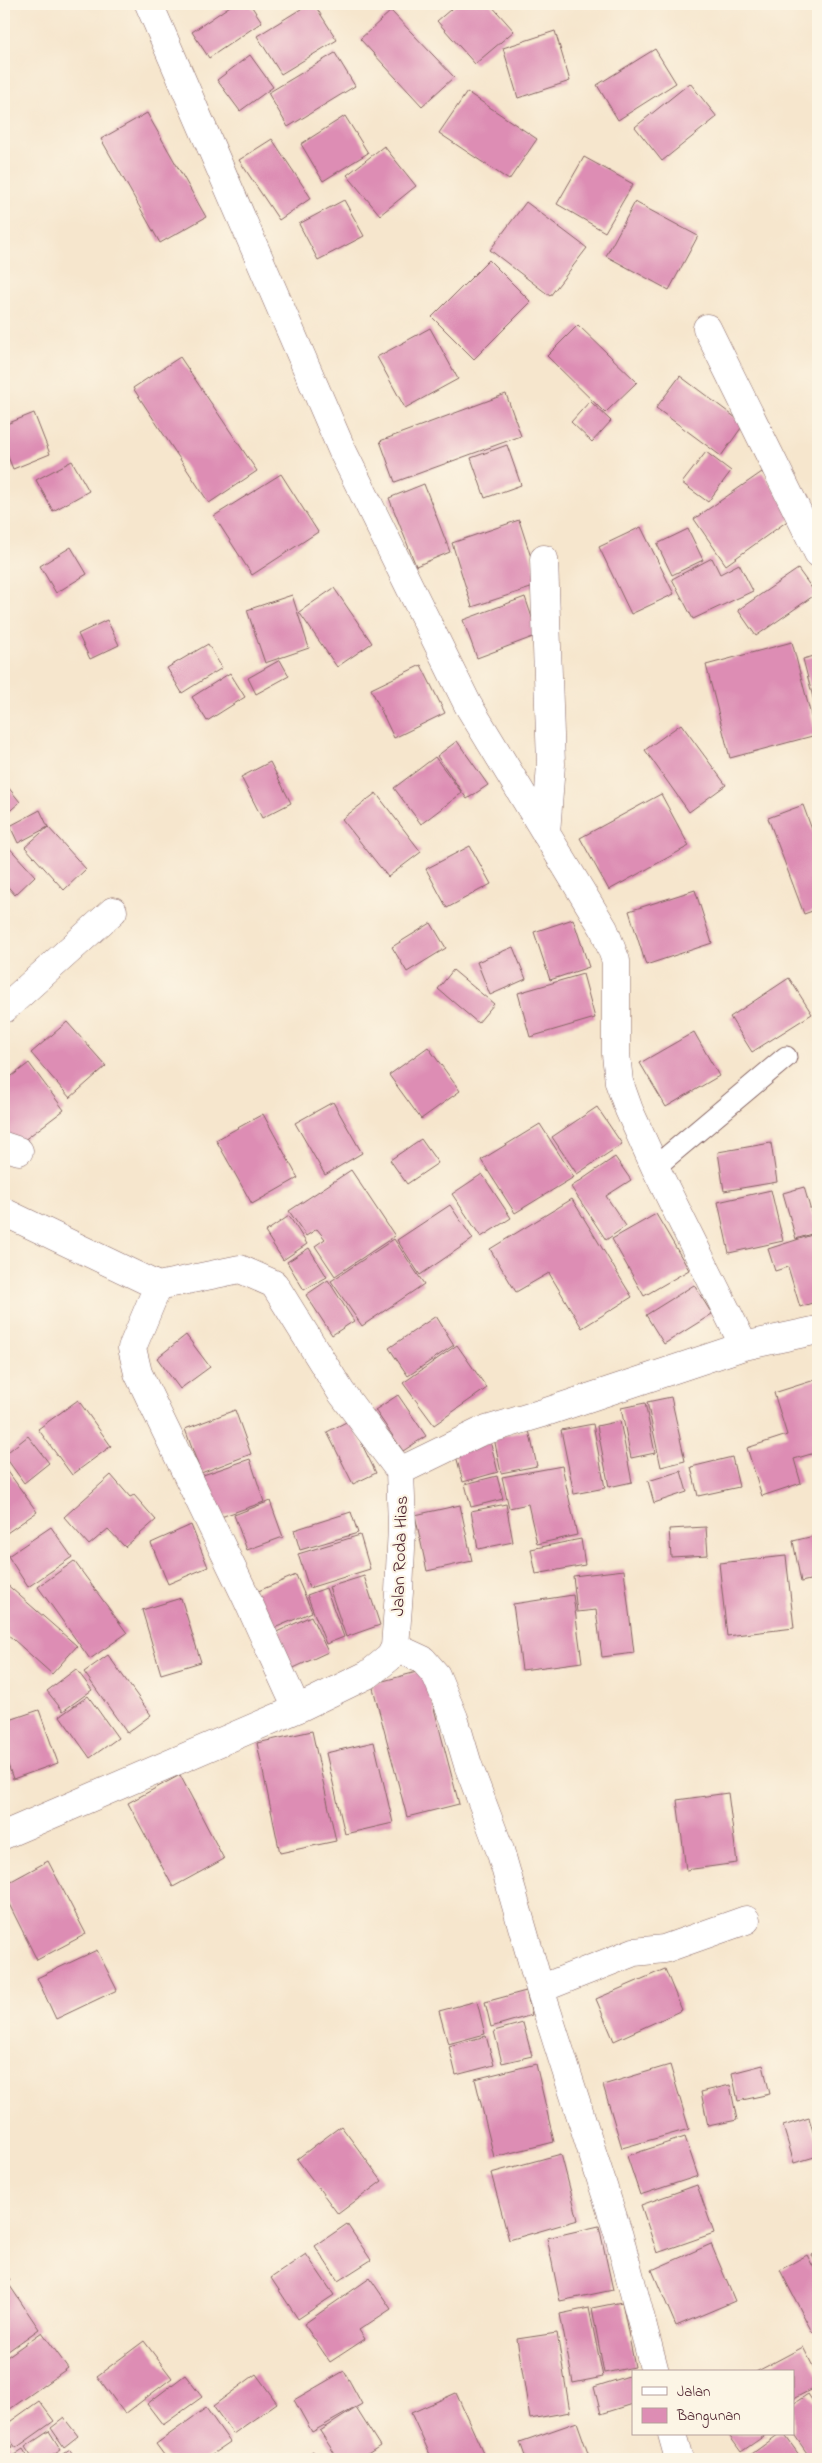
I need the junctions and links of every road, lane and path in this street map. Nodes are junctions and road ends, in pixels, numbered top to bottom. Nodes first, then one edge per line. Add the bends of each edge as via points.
1 (149, 4) edge
2 (707, 328) dead end
3 (818, 553) edge
4 (544, 559) dead end
5 (546, 834) junction
6 (113, 912) dead end
7 (4, 1009) edge
8 (786, 1057) dead end
9 (655, 1167) junction
10 (4, 1212) edge
11 (158, 1286) junction
12 (818, 1330) edge
13 (744, 1346) junction
14 (400, 1471) junction
15 (396, 1647) junction
16 (297, 1709) junction
17 (4, 1835) edge
18 (746, 1920) dead end
19 (540, 1989) junction
20 (653, 2370) edge
21 (673, 2436) edge
22 (679, 2459) edge

1 - 5 street via 342,450 468,705
2 - 3 street
4 - 5 street via 551,764
5 - 9 street via 604,929 616,961 619,1082
6 - 7 street
8 - 9 lane
9 - 13 street
10 - 11 street
11 - 14 street via 240,1269 274,1284 341,1392
11 - 16 street via 132,1348 138,1373
12 - 13 street, Jalan Roda Hias
13 - 14 street, Jalan Roda Hias via 480,1432
14 - 15 street, Jalan Roda Hias via 402,1526
15 - 16 street via 390,1657 369,1674
15 - 19 street via 423,1660 436,1676 454,1718 468,1766 500,1850
16 - 17 street
18 - 19 street via 664,1949 634,1952
19 - 20 street via 619,2236
21 - 22 street

